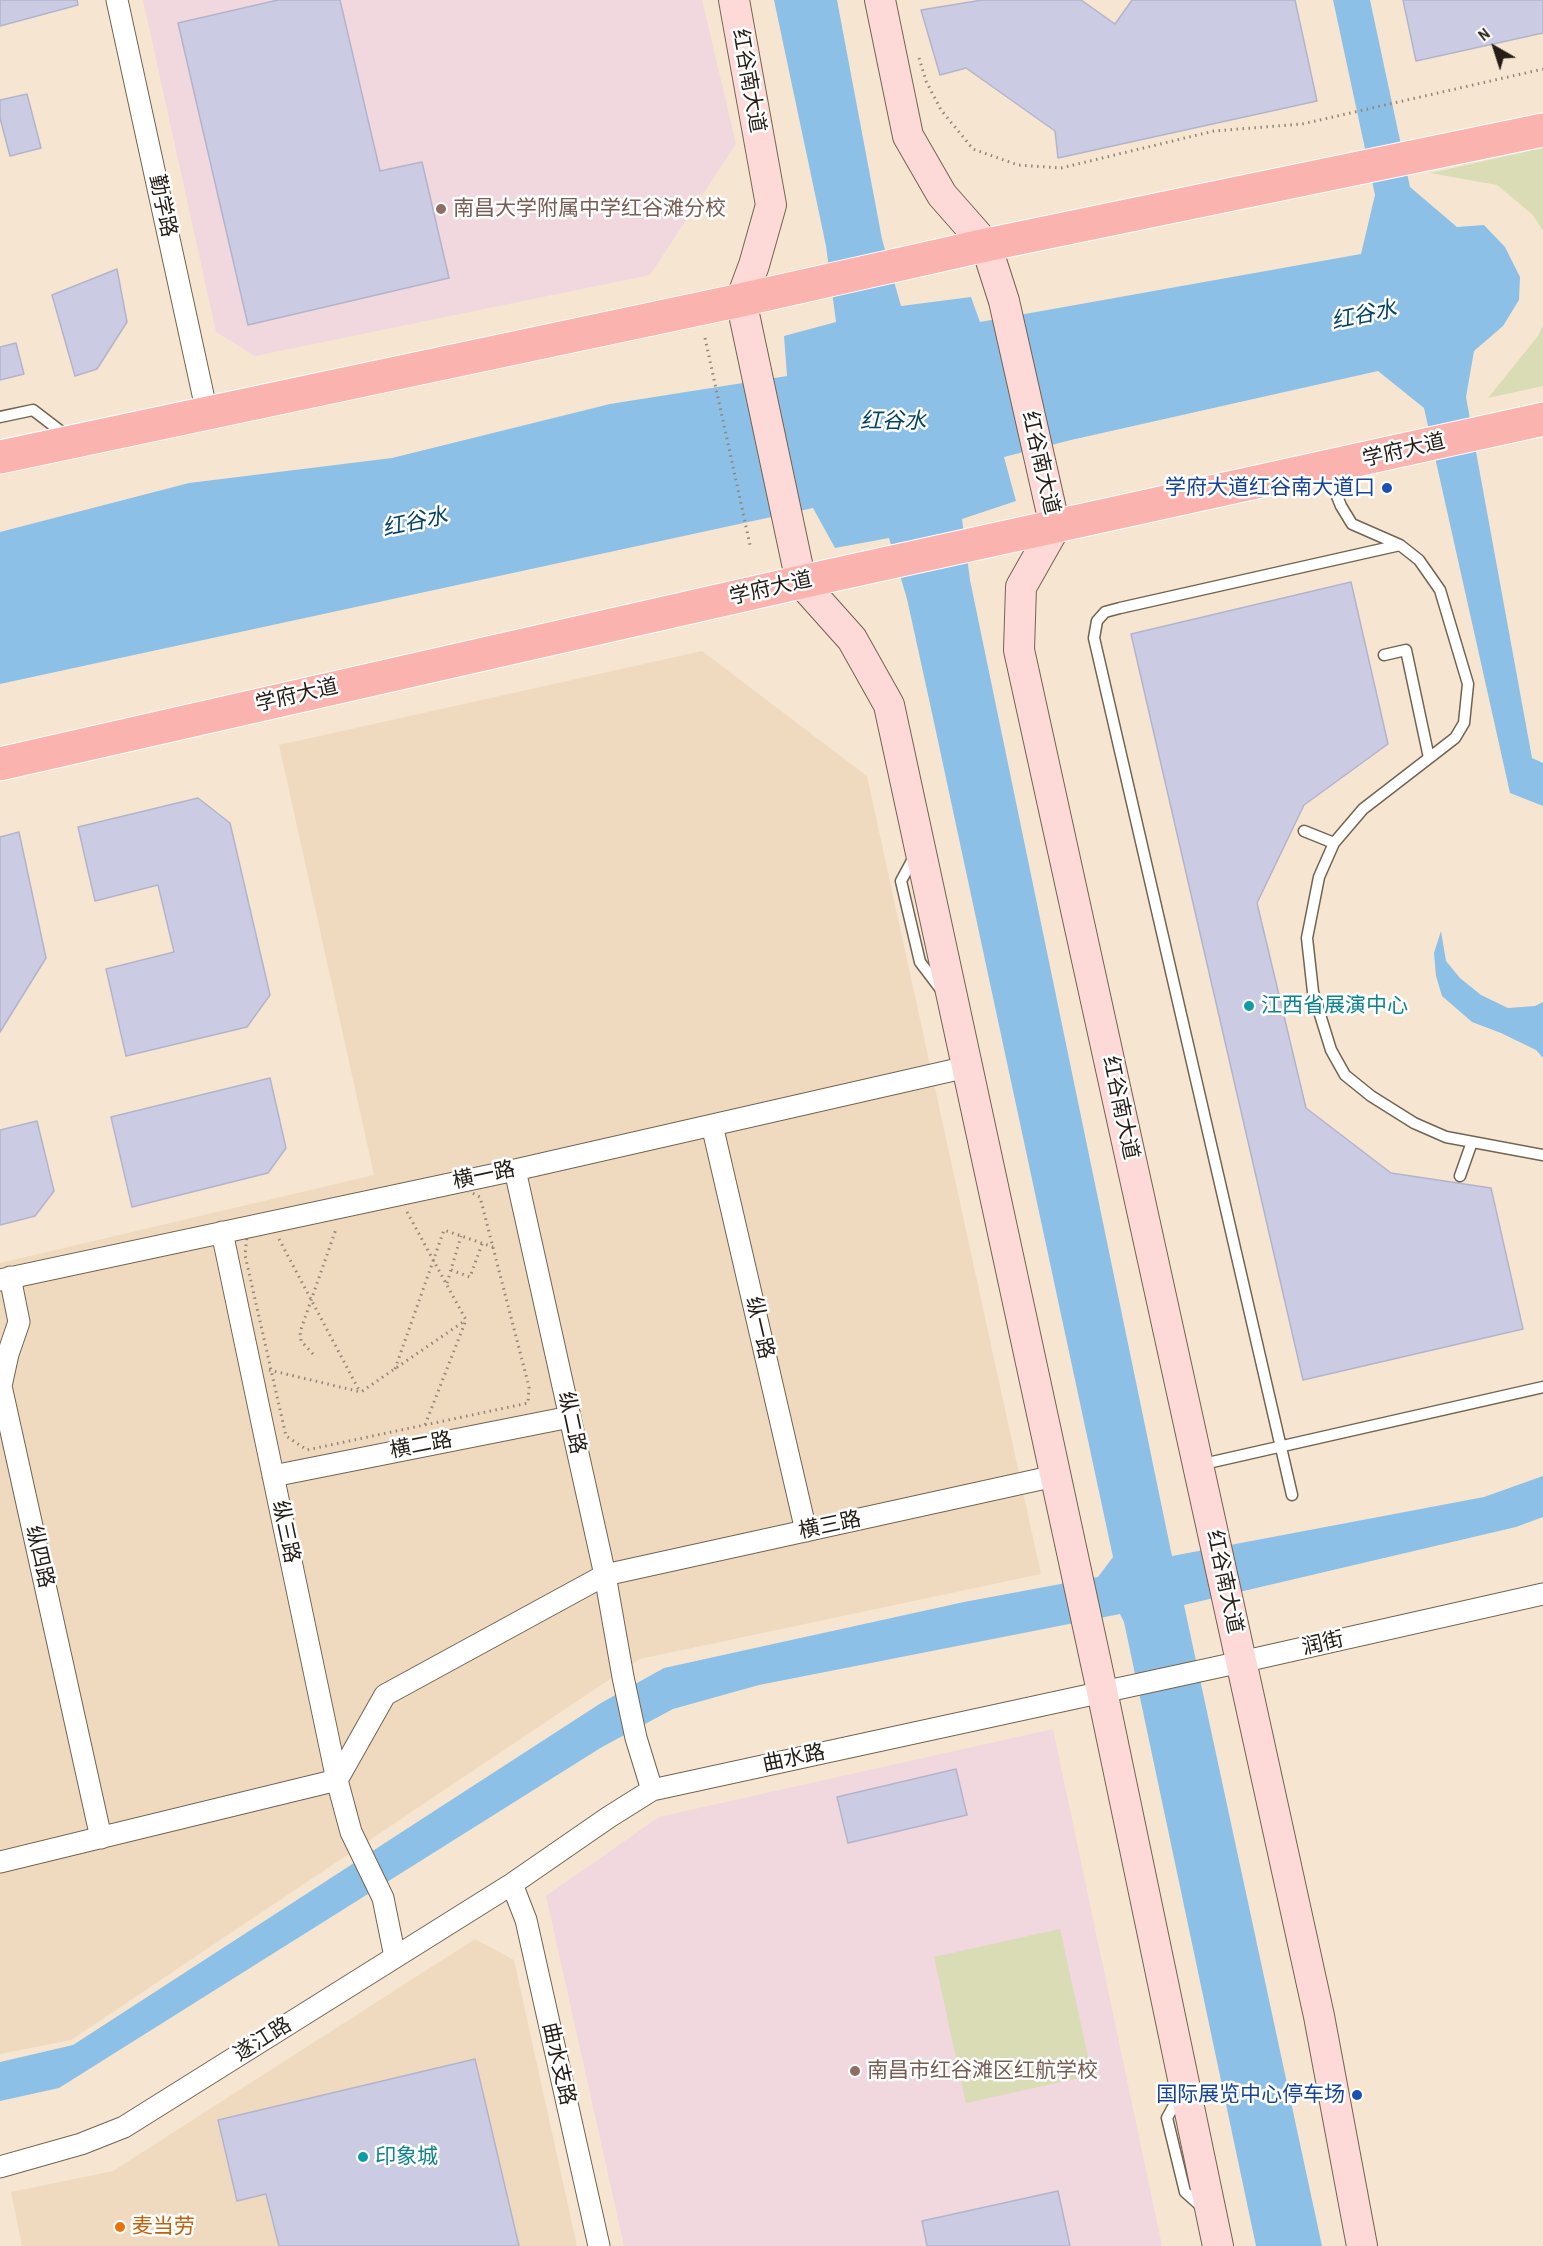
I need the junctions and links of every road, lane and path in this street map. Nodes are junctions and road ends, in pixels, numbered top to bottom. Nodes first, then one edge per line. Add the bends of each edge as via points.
1 (117, 0) edge
2 (734, 0) edge
3 (880, 0) edge
4 (916, 51) dead end
5 (1543, 69) edge
6 (1543, 130) edge
7 (986, 245) junction
8 (741, 300) junction
9 (705, 338) dead end
10 (207, 413) junction
11 (0, 417) edge
12 (1543, 419) edge
13 (74, 442) junction
14 (12, 451) edge
15 (1325, 468) junction
16 (1055, 527) junction
17 (750, 545) dead end
18 (1400, 545) junction
19 (801, 582) junction
20 (1384, 655) dead end
21 (1429, 758) junction
22 (0, 764) edge
23 (1304, 831) dead end
24 (1334, 843) junction
25 (967, 1067) junction
26 (712, 1125) junction
27 (1472, 1142) junction
28 (1543, 1155) edge
29 (515, 1170) junction
30 (1460, 1176) dead end
31 (400, 1200) junction
32 (343, 1210) junction
33 (270, 1224) junction
34 (222, 1232) junction
35 (461, 1236) junction
36 (482, 1243) junction
37 (493, 1247) junction
38 (433, 1259) junction
39 (451, 1270) junction
40 (5, 1278) edge
41 (447, 1284) junction
42 (312, 1301) junction
43 (466, 1320) junction
44 (313, 1354) dead end
45 (250, 1365) junction
46 (394, 1369) junction
47 (271, 1370) junction
48 (1543, 1387) edge
49 (361, 1392) junction
50 (570, 1417) junction
51 (425, 1425) junction
52 (1281, 1446) junction
53 (1199, 1465) junction
54 (273, 1476) junction
55 (1055, 1476) junction
56 (1292, 1495) dead end
57 (806, 1531) junction
58 (605, 1575) junction
59 (1543, 1594) edge
60 (1241, 1662) junction
61 (1103, 1691) junction
62 (337, 1780) junction
63 (652, 1790) junction
64 (101, 1838) junction
65 (0, 1862) edge
66 (512, 1884) junction
67 (395, 1957) junction
68 (0, 2167) edge
69 (598, 2246) edge
70 (1218, 2246) edge
71 (1362, 2246) edge

1 - 10 street, 勤学路
2 - 8 main road, 红谷南大道 via 771,205
3 - 7 main road, 红谷南大道 via 908,136 942,195
4 - 5 path via 941,110 973,149 1018,165 1060,168 1215,131 1307,123
6 - 7 main road
7 - 8 main road
7 - 16 main road, 红谷南大道 via 1004,301
8 - 10 main road
8 - 19 main road
9 - 17 path
10 - 13 main road
11 - 13 lane via 33,410
12 - 15 main road, 学府大道
13 - 14 main road
15 - 16 main road, 学府大道
15 - 18 lane via 1352,524
16 - 19 main road, 学府大道
16 - 53 main road, 红谷南大道 via 1022,587 1019,650
18 - 21 lane via 1419,560 1440,590 1468,684 1464,723 1455,738
18 - 52 lane via 1105,612 1097,621 1094,638
19 - 22 main road, 学府大道
19 - 25 main road via 852,639 889,705
20 - 21 lane via 1406,650
21 - 24 lane via 1363,809
23 - 24 lane
24 - 27 lane via 1319,877 1307,938 1313,992 1331,1050 1345,1075 1371,1096 1446,1137
25 - 26 street, 横一路
25 - 55 main road
26 - 29 street, 横一路
26 - 57 street, 纵一路
27 - 28 lane
27 - 30 lane
29 - 31 street, 横一路
29 - 50 street, 纵二路
31 - 32 path
31 - 33 street, 横一路
31 - 37 path via 457,1185 470,1191 480,1197
31 - 38 path
32 - 33 path
32 - 42 path
33 - 34 street, 横一路
33 - 42 path
33 - 47 path via 247,1236 244,1255
34 - 40 street, 横一路
34 - 45 street, 纵三路
35 - 36 path
35 - 38 path via 444,1230
35 - 39 path
36 - 37 path
36 - 39 path via 470,1276
37 - 51 path via 529,1387 528,1403
38 - 41 path
38 - 46 path
39 - 41 path
40 - 64 street, 纵四路 via 19,1322 1,1386
41 - 43 path
42 - 44 path via 300,1332 301,1341
42 - 49 path
43 - 46 path
43 - 51 path
45 - 47 path
45 - 54 street, 纵三路
46 - 49 path
47 - 49 path
47 - 51 path via 286,1436 307,1450
48 - 52 lane
50 - 54 street, 横二路
50 - 58 street, 纵二路
52 - 53 lane
52 - 56 lane
53 - 60 main road, 红谷南大道
54 - 62 street, 纵三路
55 - 57 street, 横三路
55 - 61 main road
57 - 58 street, 横三路
58 - 62 street, 横三路 via 385,1695
58 - 63 street, 纵二路 via 636,1738
59 - 60 street, 润街
60 - 61 street, 润街
60 - 71 main road, 红谷南大道 via 1319,2016
61 - 63 street, 曲水路
61 - 70 main road
62 - 64 street
62 - 67 street, 纵三路 via 351,1832 384,1898
63 - 66 street, 曲水路
64 - 65 street
66 - 67 street, 遂江路
66 - 69 street, 曲水支路 via 526,1920
67 - 68 street, 遂江路 via 124,2127

